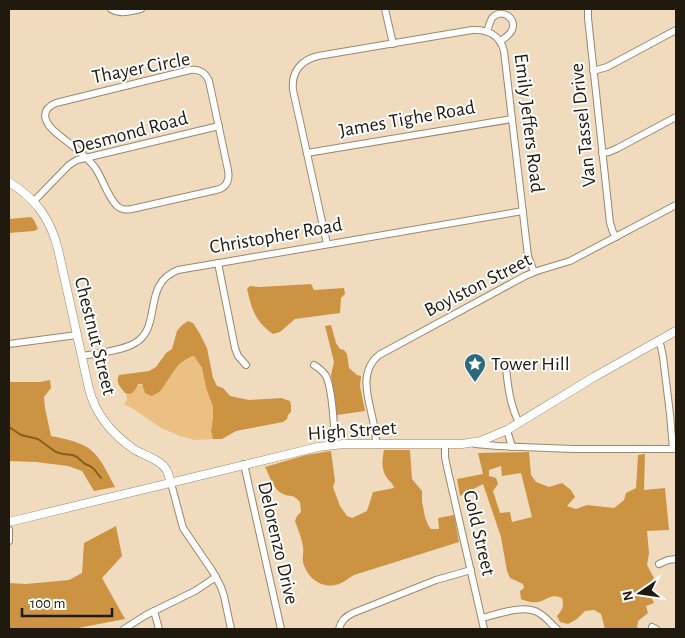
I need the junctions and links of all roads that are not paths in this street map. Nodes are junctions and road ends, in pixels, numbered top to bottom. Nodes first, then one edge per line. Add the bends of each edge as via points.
1 (111, 9) edge
2 (141, 9) edge
3 (386, 9) edge
4 (588, 9) edge
5 (676, 30) edge
6 (487, 31) junction
7 (500, 42) junction
8 (393, 44) junction
9 (593, 71) junction
10 (676, 117) edge
11 (512, 119) junction
12 (219, 126) junction
13 (307, 153) junction
14 (602, 153) junction
15 (86, 158) junction
16 (9, 182) edge
17 (34, 201) junction
18 (676, 204) edge
19 (523, 211) junction
20 (616, 237) junction
21 (327, 244) junction
22 (218, 263) junction
23 (534, 272) junction
24 (676, 331) edge
25 (77, 335) junction
26 (659, 341) junction
27 (9, 344) edge
28 (82, 356) junction
29 (246, 365) dead end
30 (314, 365) dead end
31 (506, 368) dead end
32 (519, 423) junction
33 (507, 430) junction
34 (470, 443) junction
35 (335, 444) junction
36 (376, 444) junction
37 (445, 444) junction
38 (512, 447) junction
39 (675, 449) edge
40 (244, 464) junction
41 (171, 483) junction
42 (9, 522) edge
43 (9, 530) edge
44 (9, 541) edge
45 (676, 559) edge
46 (659, 564) dead end
47 (471, 570) junction
48 (216, 577) junction
49 (154, 611) junction
50 (482, 618) junction
51 (124, 629) edge
52 (159, 629) edge
53 (232, 629) edge
54 (281, 629) edge
55 (339, 629) edge
56 (484, 629) edge
57 (557, 629) edge

1 - 2 street via 122,12
3 - 8 street
4 - 9 street, Van Tassel Drive
5 - 9 street via 607,67
6 - 7 street, Emily Jeffers Road
6 - 7 street via 493,17 508,15 512,29
6 - 8 street via 472,30
7 - 11 street, Emily Jeffers Road via 505,54
8 - 13 street via 314,57 297,68 292,86
9 - 14 street, Van Tassel Drive
10 - 14 street via 612,151
11 - 13 street, James Tighe Road
11 - 19 street, Emily Jeffers Road
12 - 15 street, Desmond Road
12 - 15 street, Thayer Circle via 229,177 224,187 216,190 123,209 114,202 96,169
12 - 15 street, Thayer Circle via 208,78 196,70 48,107 45,114 48,124
13 - 21 street
14 - 20 street, Van Tassel Drive via 610,223
15 - 17 street, Desmond Road via 72,163
16 - 17 main road, Chestnut Street
17 - 25 main road, Chestnut Street via 46,217 55,238
18 - 20 street, Boylston Street
19 - 21 street, Christopher Road
19 - 23 street, Emily Jeffers Road via 528,256
20 - 23 street, Boylston Street via 570,261
21 - 22 street, Christopher Road
22 - 28 street, Christopher Road via 178,270 166,277 157,289 146,331 135,343
22 - 29 street via 235,348
23 - 36 street, Boylston Street via 376,357 366,380
24 - 26 main road
25 - 27 street
25 - 28 main road, Chestnut Street
26 - 32 main road
26 - 39 street
28 - 41 main road, Chestnut Street via 93,404 101,417 121,439 164,466
30 - 35 street via 323,372 328,383
31 - 32 street via 510,400
32 - 33 main road
33 - 34 main road
33 - 38 street
34 - 37 main road, High Street
34 - 38 street, High Street
35 - 36 main road, High Street
35 - 40 main road, High Street
36 - 37 main road, High Street
37 - 47 street, Gold Street via 447,468
38 - 39 street, High Street
40 - 41 main road, High Street
40 - 54 street, Delorenzo Drive
41 - 42 main road, High Street
41 - 48 street via 183,528
43 - 44 street
45 - 46 street
47 - 50 street, Gold Street
47 - 55 street via 353,612 344,618
48 - 49 street
48 - 53 street
49 - 51 street
49 - 52 street
50 - 56 street, Gold Street
50 - 57 street via 526,608 541,615

